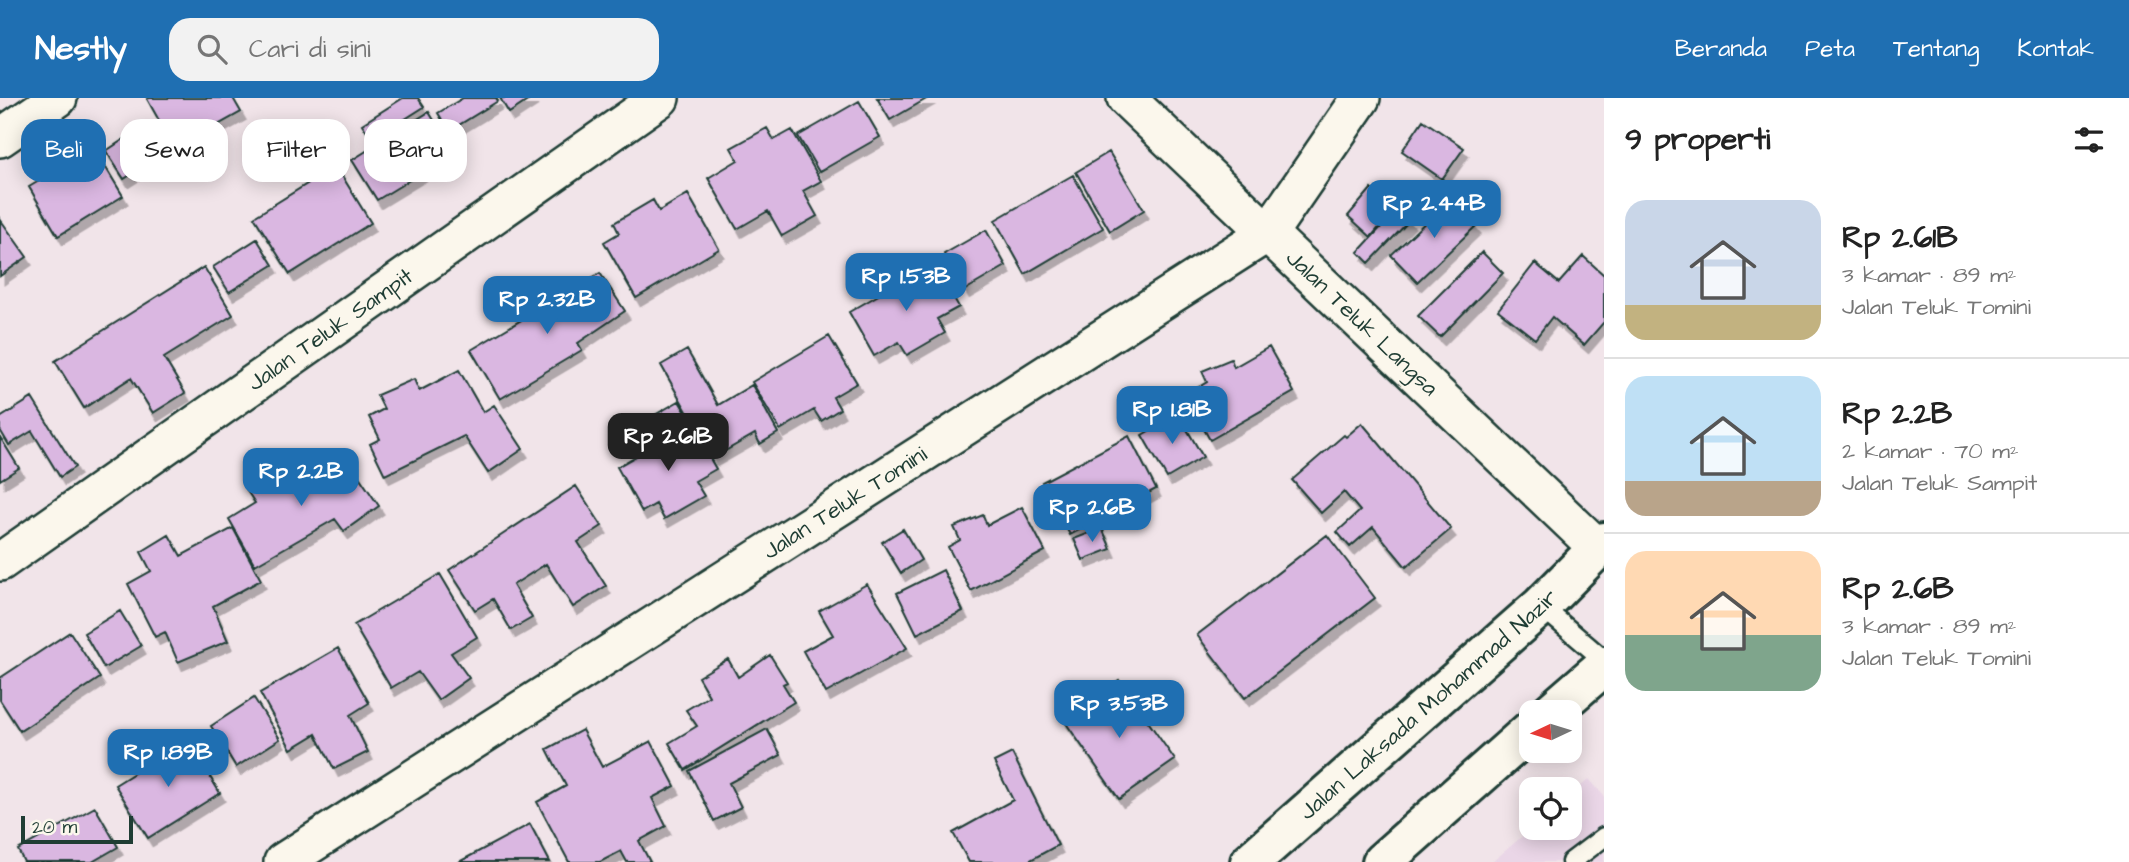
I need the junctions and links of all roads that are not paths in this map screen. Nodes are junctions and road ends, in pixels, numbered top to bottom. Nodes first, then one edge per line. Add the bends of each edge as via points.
1 (58, 98) edge
2 (660, 98) edge
3 (1126, 98) edge
4 (1361, 98) edge
5 (0, 138) edge
6 (1269, 232) junction
7 (1602, 548) edge
8 (0, 562) edge
9 (1541, 606) junction
10 (1604, 660) edge
11 (1604, 666) edge
12 (1565, 700) edge
13 (1519, 741) edge
14 (1604, 837) edge
15 (283, 862) edge
16 (1250, 862) edge
17 (1382, 862) edge
18 (1571, 862) edge

1 - 5 street
2 - 8 street, Jalan Teluk Sampit
3 - 6 street, Jalan Teluk Langsa
4 - 6 street, Jalan Teluk Tomini
6 - 7 street, Jalan Teluk Langsa
6 - 15 street, Jalan Teluk Tomini
7 - 9 street, Jalan Laksada Mohammad Nazir
9 - 10 lane
9 - 16 street, Jalan Laksada Mohammad Nazir
11 - 12 street
13 - 17 street
14 - 18 lane

